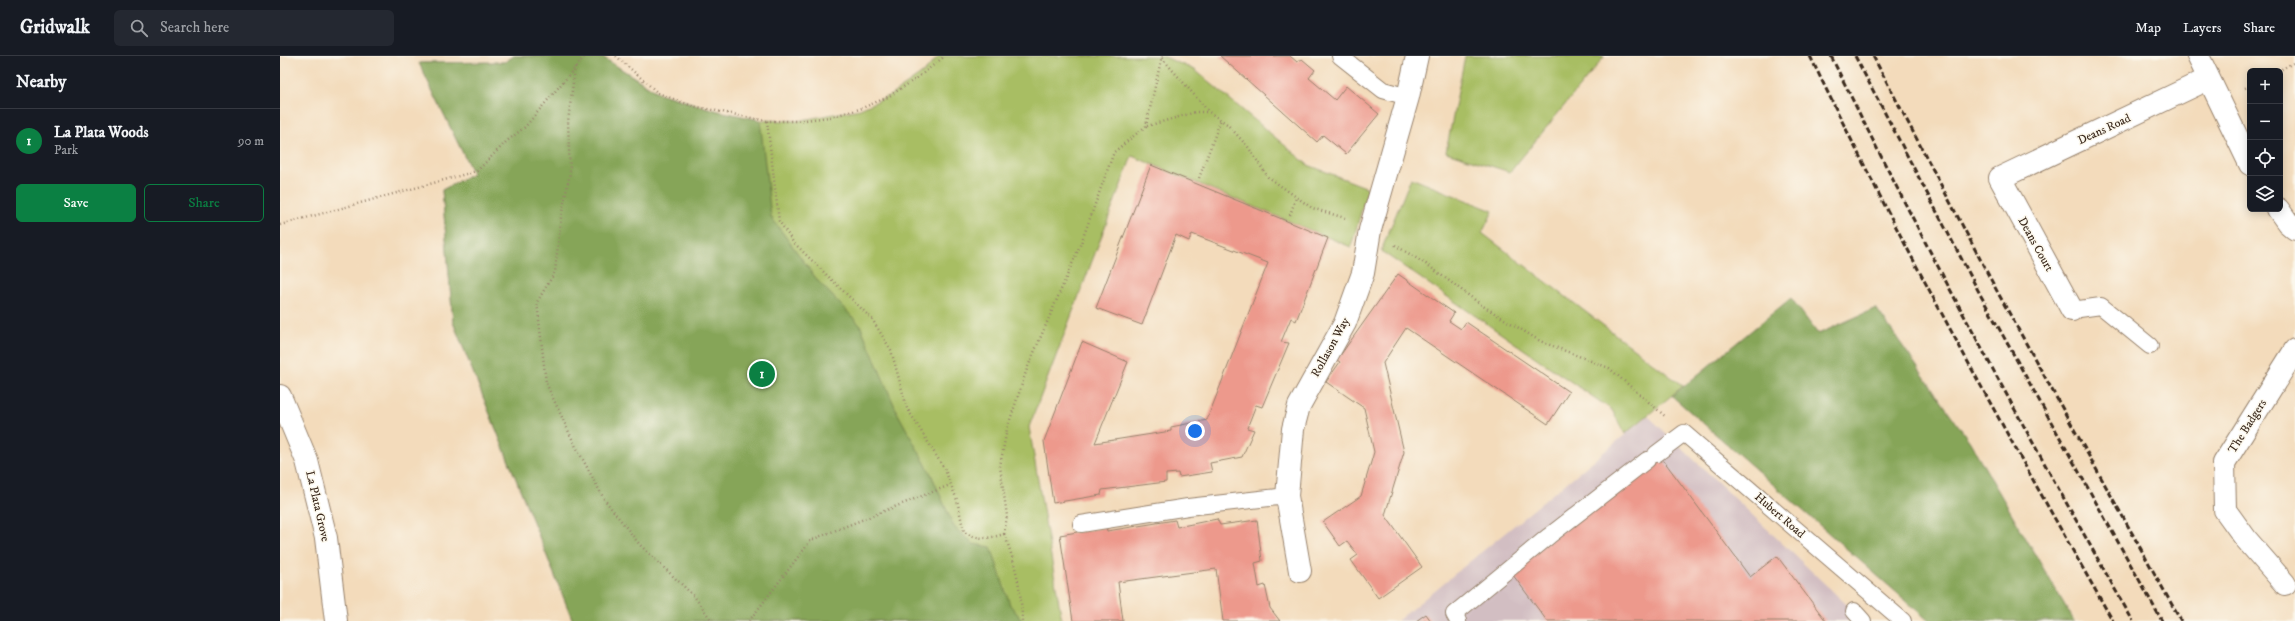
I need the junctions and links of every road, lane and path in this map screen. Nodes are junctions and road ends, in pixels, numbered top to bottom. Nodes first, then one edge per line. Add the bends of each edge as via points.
1 (584, 56) edge
2 (616, 56) edge
3 (945, 56) edge
4 (1340, 56) edge
5 (1417, 56) edge
6 (2198, 56) edge
7 (1162, 57) edge
8 (2295, 62) edge
9 (575, 67) junction
10 (2283, 68) edge
11 (2208, 79) junction
12 (1408, 97) junction
13 (1210, 112) junction
14 (1220, 119) junction
15 (767, 121) junction
16 (1146, 126) junction
17 (2247, 158) edge
18 (1199, 178) dead end
19 (2000, 178) joint
20 (1296, 198) junction
21 (2280, 212) edge
22 (1290, 215) dead end
23 (280, 225) edge
24 (2295, 229) edge
25 (1370, 230) junction
26 (2072, 310) joint
27 (2150, 346) dead end
28 (2295, 350) edge
29 (280, 396) edge
30 (1684, 433) junction
31 (950, 485) junction
32 (1287, 496) junction
33 (1081, 524) dead end
34 (1004, 534) junction
35 (1300, 571) dead end
36 (2285, 584) dead end
37 (336, 621) edge
38 (712, 621) edge
39 (749, 621) edge
40 (1022, 621) edge
41 (1458, 621) edge
42 (1903, 621) edge

1 - 9 path
2 - 15 path via 658,93 692,106
3 - 15 path via 888,97 860,109 800,121
4 - 12 lane via 1383,90
5 - 12 street, Rollason Way
6 - 11 street
7 - 13 path
7 - 16 path
8 - 10 path
9 - 23 path via 525,127 477,171
9 - 38 path via 568,122 570,173 561,217 555,272 537,302 546,383 604,499 640,545 694,596
11 - 17 street
11 - 19 street, Deans Road
12 - 25 street, Rollason Way
13 - 14 path
13 - 16 path via 1196,112
14 - 18 path
14 - 20 path via 1248,147 1268,177
15 - 31 path via 779,221 793,242 872,319 891,350 907,408 945,470
16 - 34 path via 1114,152 1081,242 1027,369 1007,429 1000,466 1007,516
19 - 26 street, Deans Court
20 - 22 path
20 - 25 path via 1312,208 1352,220
21 - 24 street
25 - 30 path via 1429,266 1483,306 1540,341 1609,368
25 - 32 street, Rollason Way via 1363,273 1345,323 1299,406 1293,429
26 - 27 lane via 2100,306
28 - 36 street, The Badgers via 2224,463 2225,510
29 - 37 street, La Plata Grove via 307,461 326,538
30 - 41 lane via 1549,536 1454,614
30 - 42 lane, Hubert Road
31 - 34 path via 957,500 964,532 976,538 989,539
31 - 39 path via 812,540
32 - 33 lane via 1188,507
32 - 35 street, Rollason Way
34 - 40 path via 1017,575

